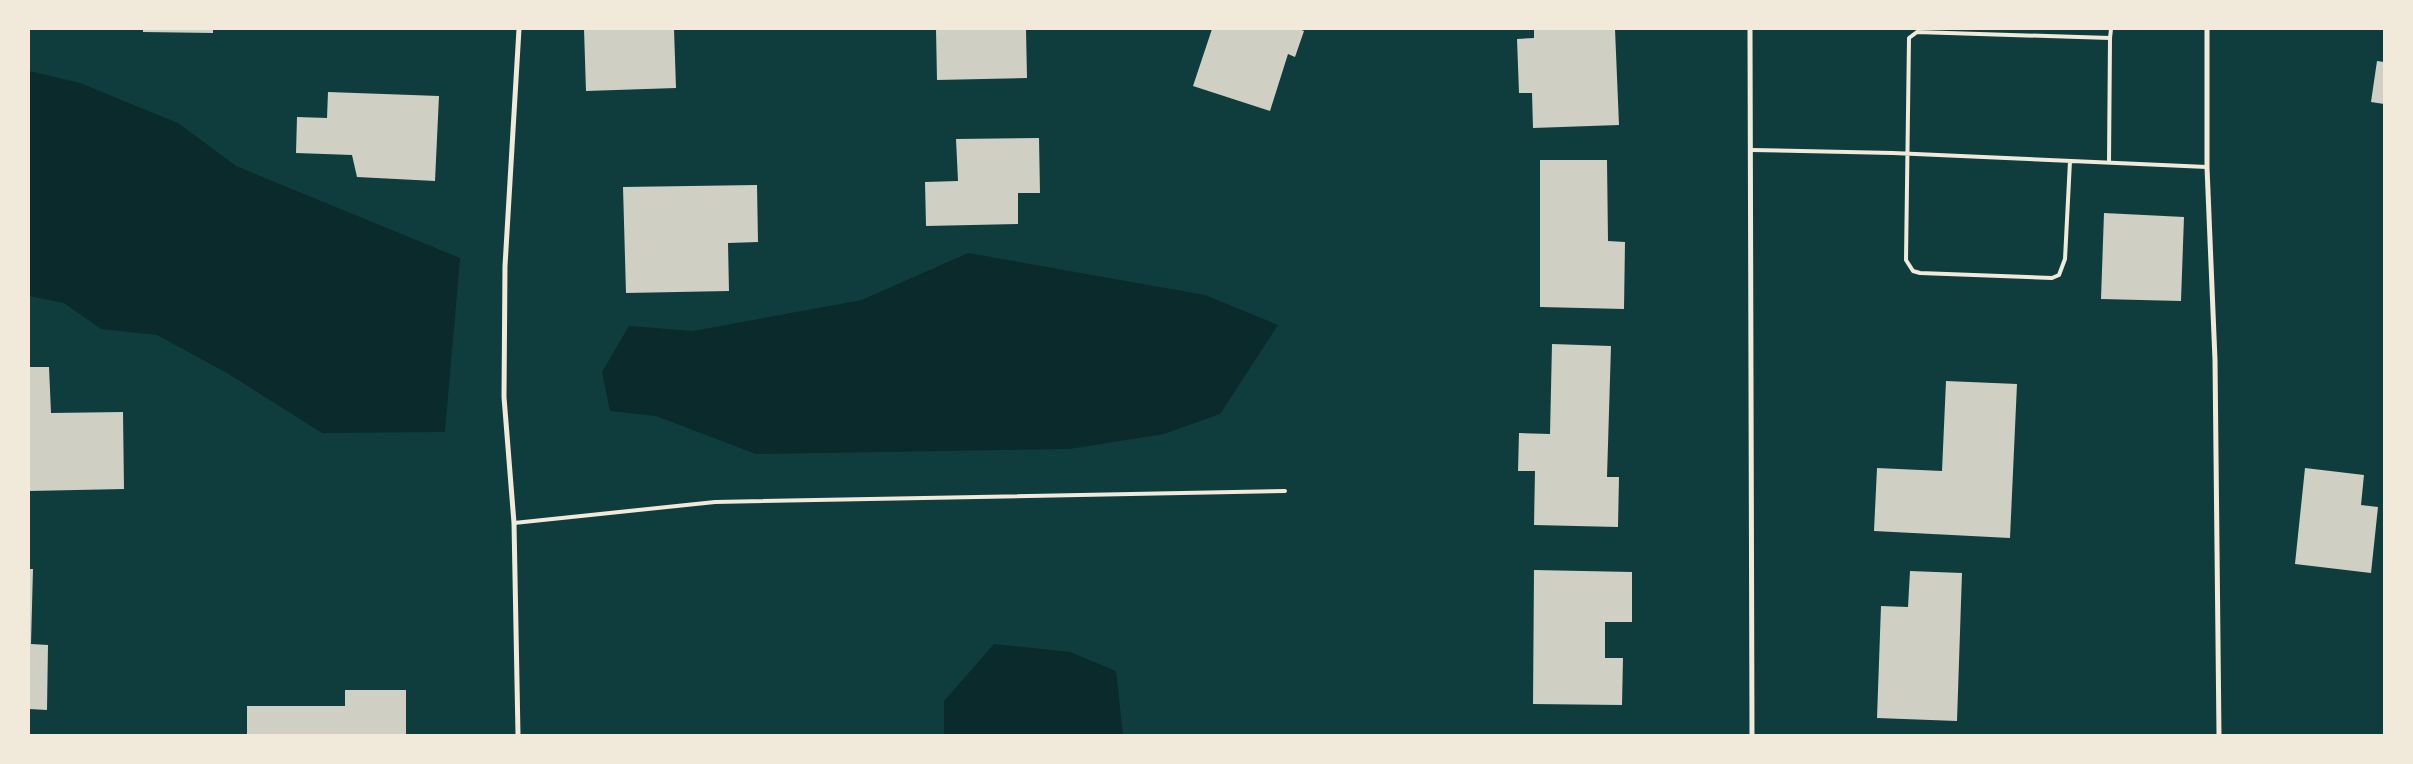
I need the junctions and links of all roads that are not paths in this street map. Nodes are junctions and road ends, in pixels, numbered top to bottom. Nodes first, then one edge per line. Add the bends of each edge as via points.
1 (519, 29) edge
2 (1750, 29) edge
3 (2111, 29) edge
4 (2207, 29) edge
5 (2110, 38) junction
6 (1751, 150) junction
7 (1906, 154) junction
8 (2070, 161) junction
9 (2109, 162) junction
10 (2207, 167) junction
11 (1285, 491) dead end
12 (514, 523) junction
13 (518, 735) edge
14 (1752, 735) edge
15 (2219, 735) edge

1 - 12 street via 505,285 504,398
2 - 6 street
3 - 5 lane
4 - 10 street
5 - 7 lane via 1912,34 1907,44
5 - 9 lane
6 - 7 lane
6 - 14 street
7 - 8 lane
7 - 8 lane via 1906,260 1913,271 1920,273 2052,278 2059,275 2065,259
8 - 9 lane
9 - 10 lane
10 - 15 street via 2215,360
11 - 12 lane via 715,502
12 - 13 street

